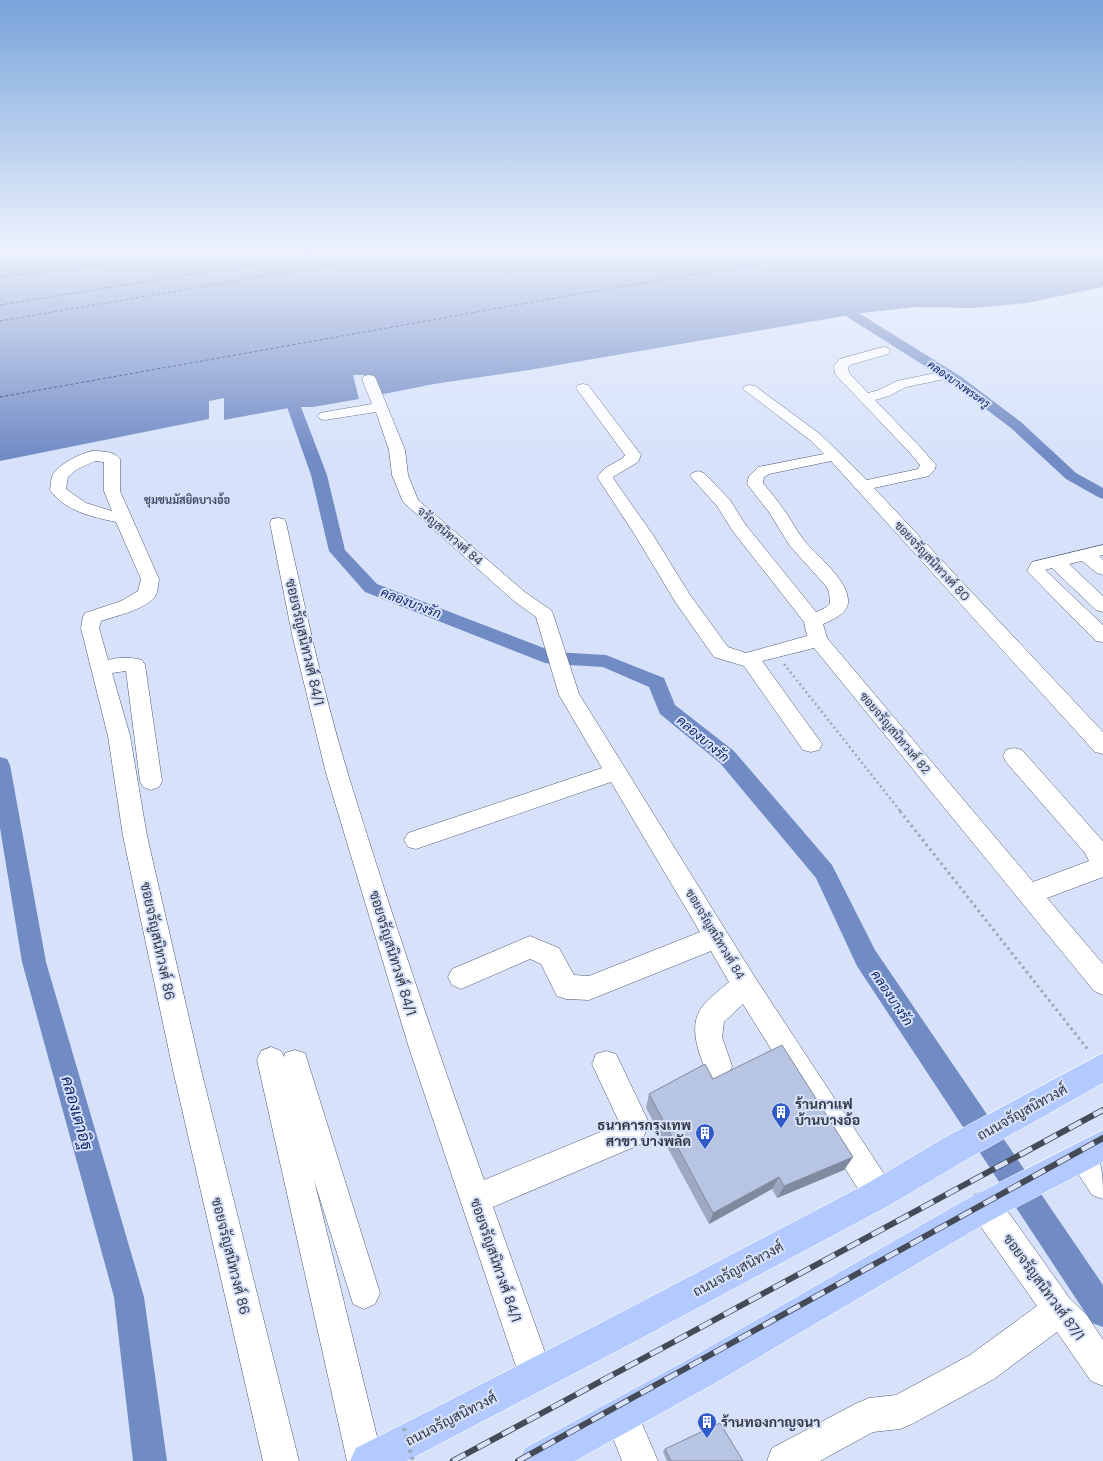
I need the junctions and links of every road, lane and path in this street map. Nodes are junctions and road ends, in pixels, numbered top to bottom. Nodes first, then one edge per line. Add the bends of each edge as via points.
1 (883, 351) dead end
2 (940, 376) dead end
3 (369, 380) dead end
4 (583, 388) dead end
5 (750, 389) dead end
6 (865, 398) junction
7 (381, 407) junction
8 (325, 416) dead end
9 (835, 456) junction
10 (698, 476) dead end
11 (863, 486) junction
12 (123, 518) junction
13 (278, 523) dead end
14 (1103, 550) edge
15 (1085, 554) junction
16 (1055, 561) junction
17 (1103, 569) edge
18 (1103, 606) edge
19 (816, 631) junction
20 (1103, 636) edge
21 (559, 661) joint
22 (751, 661) junction
23 (783, 662) dead end
24 (101, 669) junction
25 (811, 744) dead end
26 (1103, 746) edge
27 (1014, 756) dead end
28 (616, 772) junction
29 (151, 781) dead end
30 (416, 840) dead end
31 (1028, 894) junction
32 (717, 936) junction
33 (461, 977) dead end
34 (1103, 983) edge
35 (745, 984) junction
36 (283, 1061) dead end
37 (606, 1064) dead end
38 (718, 1066) dead end
39 (1102, 1067) edge
40 (1093, 1151) edge
41 (310, 1166) junction
42 (1103, 1184) edge
43 (879, 1194) junction
44 (475, 1199) junction
45 (985, 1206) junction
46 (364, 1293) dead end
47 (1059, 1310) junction
48 (1103, 1369) edge
49 (536, 1375) junction
50 (622, 1417) junction
51 (404, 1428) dead end
52 (281, 1461) edge
53 (366, 1461) edge
54 (369, 1461) edge
55 (413, 1461) edge
56 (538, 1461) edge
57 (640, 1461) edge
58 (785, 1461) edge

1 - 6 street via 849,361 841,366 842,374
2 - 6 street via 902,384 884,393
3 - 7 street, จรัญสนิทวงศ์ 84
4 - 22 street via 632,455 632,459 627,463 608,472 607,481 683,599 721,652
5 - 9 street, ซอยจรัญสนิทวงศ์ 80
6 - 11 street via 928,465 923,473
7 - 8 street
7 - 21 street, จรัญสนิทวงศ์ 84 via 396,450 400,475 411,502 520,597 544,614
9 - 11 street, ซอยจรัญสนิทวงศ์ 80
9 - 19 street via 774,467 764,470 755,479 755,484 776,510 796,542 838,592 839,604
10 - 19 street, ซอยจรัญสนิทวงศ์ 82 via 724,503 738,526
11 - 26 street, ซอยจรัญสนิทวงศ์ 80
12 - 12 street, ซอยจรัญสนิทวงศ์ 86 via 112,491 112,458 92,456 70,467 60,476 58,490 70,502 96,513
12 - 24 street, ซอยจรัญสนิทวงศ์ 86 via 150,579 147,594 128,605 92,617 90,628
13 - 44 street, ซอยจรัญสนิทวงศ์ 84/1 via 302,634 337,773 424,1051
14 - 15 street
15 - 16 street
15 - 17 street
16 - 18 street
16 - 20 street via 1038,566 1037,574
19 - 22 street via 752,656
19 - 31 street, ซอยจรัญสนิทวงศ์ 82
21 - 28 street, ซอยจรัญสนิทวงศ์ 84 via 569,695
22 - 25 street
23 - 39 path
24 - 29 street via 121,664 135,665
24 - 52 street, ซอยจรัญสนิทวงศ์ 86 via 119,736 136,836 187,1070
27 - 31 street via 1093,846 1101,860 1099,868
28 - 30 street
28 - 32 street, ซอยจรัญสนิทวงศ์ 84
31 - 34 street, ซอยจรัญสนิทวงศ์ 82
32 - 33 street via 589,988 566,987 550,956 530,947
32 - 35 street, ซอยจรัญสนิทวงศ์ 84
35 - 38 street via 711,1016 708,1037
35 - 43 street, ซอยจรัญสนิทวงศ์ 84
36 - 41 street
37 - 44 street via 635,1123 631,1134
39 - 43 main road, ถนนจรัญสนิทวงศ์
40 - 42 street
40 - 45 main road
41 - 46 street
41 - 53 street
43 - 49 main road, ถนนจรัญสนิทวงศ์
44 - 49 street, ซอยจรัญสนิทวงศ์ 84/1
45 - 47 street, ซอยจรัญสนิทวงศ์ 87/1
45 - 50 main road
47 - 48 street, ซอยจรัญสนิทวงศ์ 87/1 via 1074,1326
47 - 58 street via 982,1367 907,1409 869,1415
49 - 54 main road, ถนนจรัญสนิทวงศ์
50 - 56 main road
50 - 57 street
51 - 55 path, bridge

